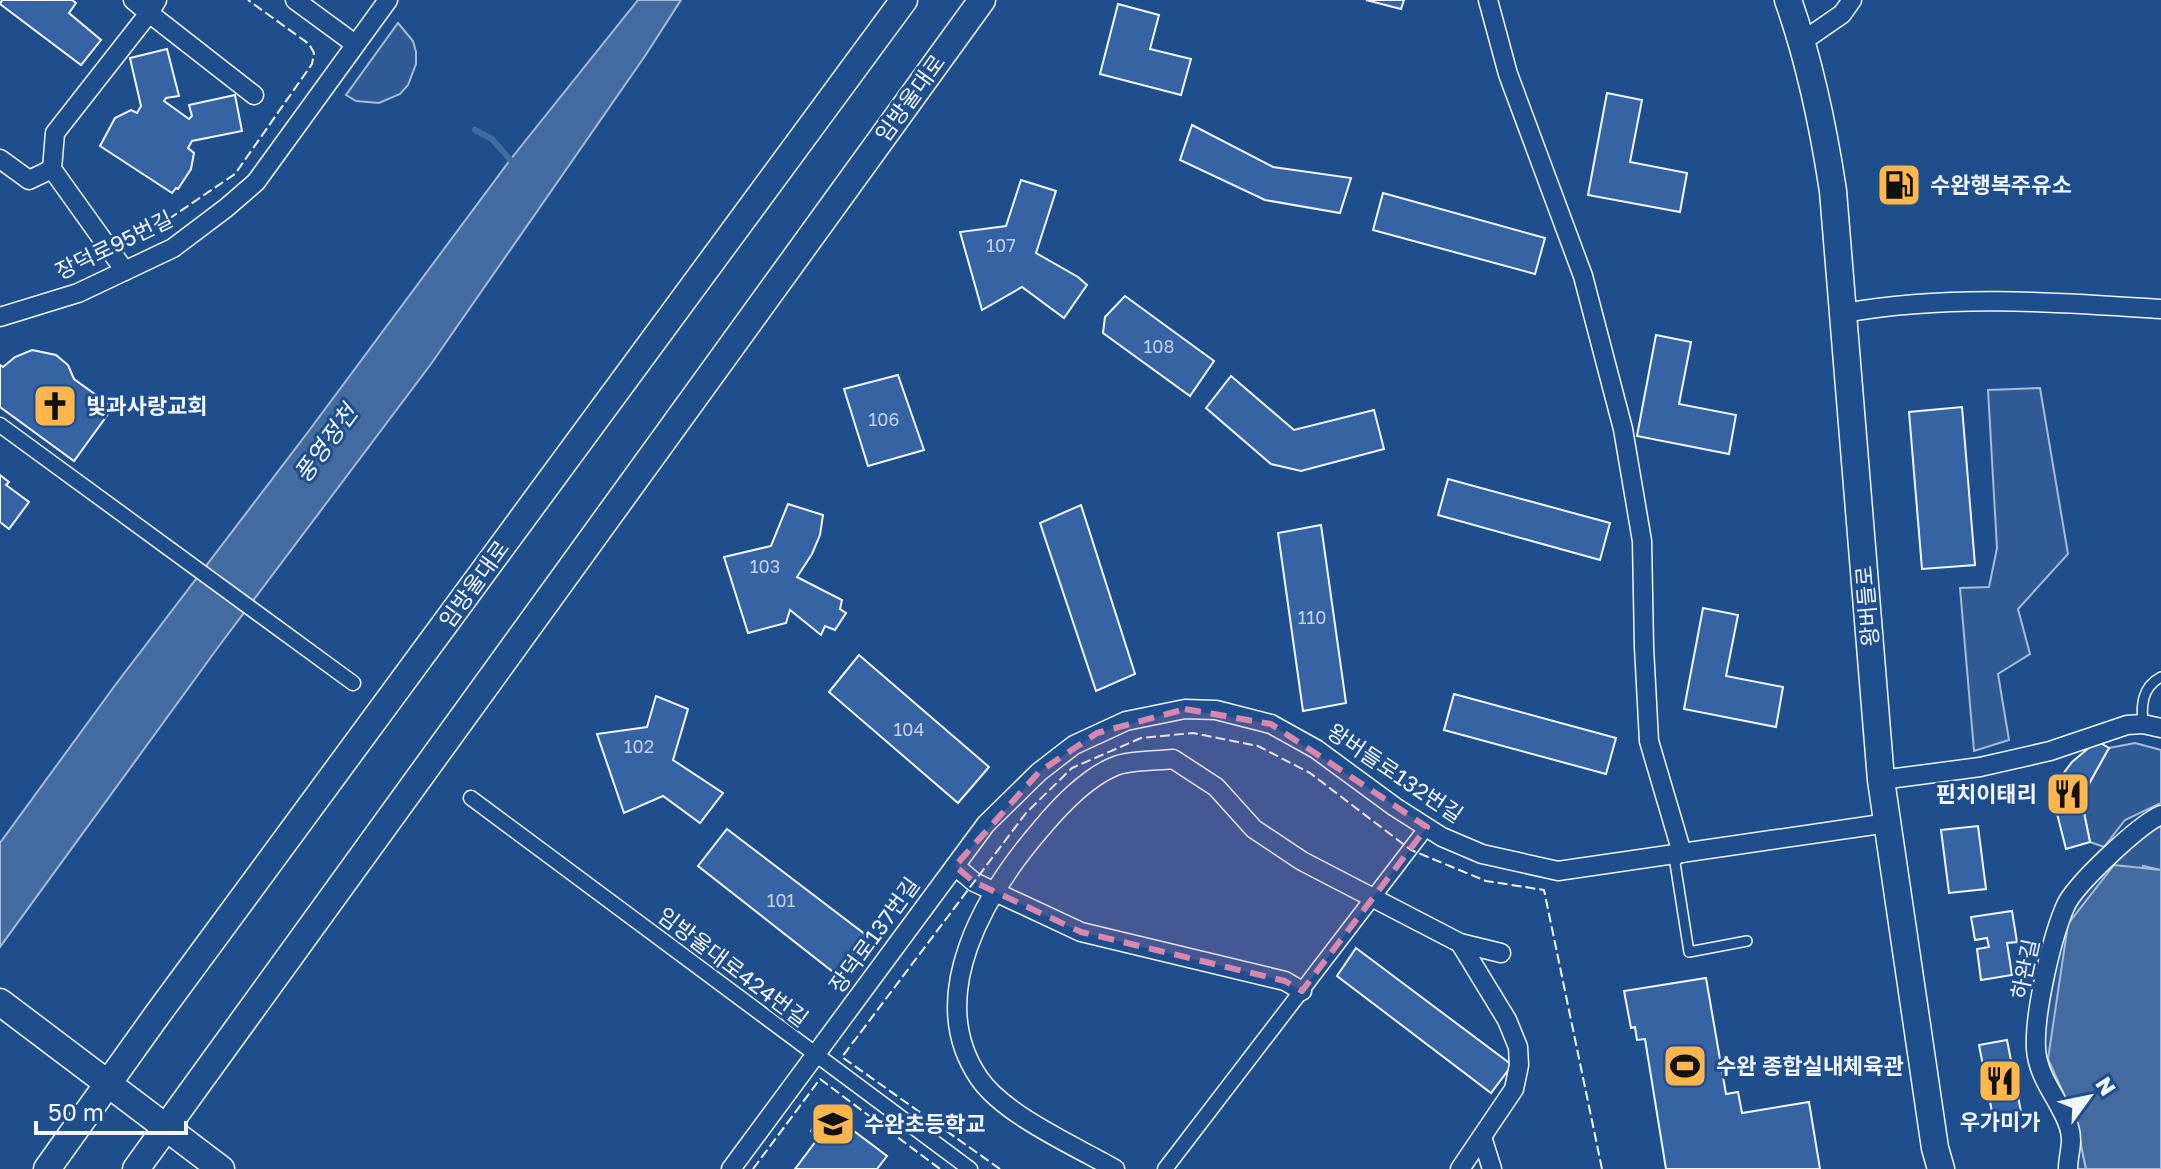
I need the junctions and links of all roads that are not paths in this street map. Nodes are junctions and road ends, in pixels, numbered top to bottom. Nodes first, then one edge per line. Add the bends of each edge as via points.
1 (133, 0) edge
2 (295, 0) edge
3 (388, 0) edge
4 (904, 0) edge
5 (982, 0) edge
6 (1488, 0) edge
7 (1788, 0) edge
8 (1852, 0) edge
9 (153, 6) edge
10 (1803, 41) junction
11 (355, 44) junction
12 (254, 95) dead end
13 (0, 159) edge
14 (52, 169) junction
15 (125, 271) junction
16 (2161, 309) edge
17 (1844, 313) junction
18 (0, 317) edge
19 (0, 425) edge
20 (2161, 677) edge
21 (353, 683) dead end
22 (2152, 726) edge
23 (1074, 745) joint
24 (1881, 780) junction
25 (471, 798) dead end
26 (2161, 815) edge
27 (1888, 823) junction
28 (1427, 827) junction
29 (1682, 853) junction
30 (955, 866) junction
31 (994, 892) junction
32 (1373, 897) junction
33 (1747, 941) dead end
34 (1460, 943) junction
35 (1501, 953) dead end
36 (1302, 991) junction
37 (0, 1002) edge
38 (815, 1056) junction
39 (110, 1083) junction
40 (168, 1126) junction
41 (1482, 1137) junction
42 (47, 1169) edge
43 (136, 1169) edge
44 (221, 1169) edge
45 (731, 1169) edge
46 (970, 1169) edge
47 (1115, 1169) edge
48 (1165, 1169) edge
49 (1460, 1169) edge
50 (1492, 1169) edge
51 (1941, 1169) edge
52 (2068, 1169) edge

1 - 9 street
2 - 11 street
3 - 11 street, 장덕로95번길
4 - 39 main road, 임방울대로
5 - 40 main road, 임방울대로
6 - 29 street via 1508,74 1583,276 1623,429 1642,541 1649,741
7 - 10 main road, 왕버들로
8 - 10 street via 1842,14
9 - 12 street
9 - 14 street via 55,133
10 - 17 main road, 왕버들로 via 1833,191
11 - 15 street, 장덕로95번길 via 256,182 173,248
13 - 14 street via 29,180
14 - 15 street
15 - 18 street, 장덕로95번길 via 78,293
16 - 17 street via 2027,300 1882,306
17 - 24 main road, 왕버들로
19 - 21 street
20 - 22 lane via 2151,682 2141,703
22 - 24 street via 2127,725 1980,767
23 - 28 street, 왕버들로132번길 via 1126,721 1185,709 1216,710 1271,724
23 - 30 street, 장덕로137번길 via 986,824
24 - 27 main road, 왕버들로
25 - 38 street, 임방울대로424번길
26 - 52 street, 하완길 via 2113,851 2065,904 2042,987 2036,1050 2042,1076 2069,1125
27 - 29 street, 왕버들로132번길
27 - 51 main road, 왕버들로
28 - 29 street, 왕버들로132번길 via 1482,854 1558,871
28 - 32 street
29 - 33 lane via 1675,863 1689,952
30 - 31 street
30 - 38 street, 장덕로137번길
31 - 32 street via 1011,863 1064,800 1114,766 1173,759 1216,787 1254,829
31 - 36 street via 1081,932 1285,981
31 - 47 street via 963,965 956,1008 964,1047 979,1078 1006,1106
32 - 34 street
32 - 36 street
34 - 35 street
34 - 41 street via 1518,1047 1514,1089
36 - 48 street
37 - 39 main road
38 - 45 street, 장덕로137번길
38 - 46 street, 임방울대로424번길
39 - 40 main road
39 - 42 main road, 임방울대로
40 - 43 main road, 임방울대로
40 - 44 main road
41 - 49 street
41 - 50 street

